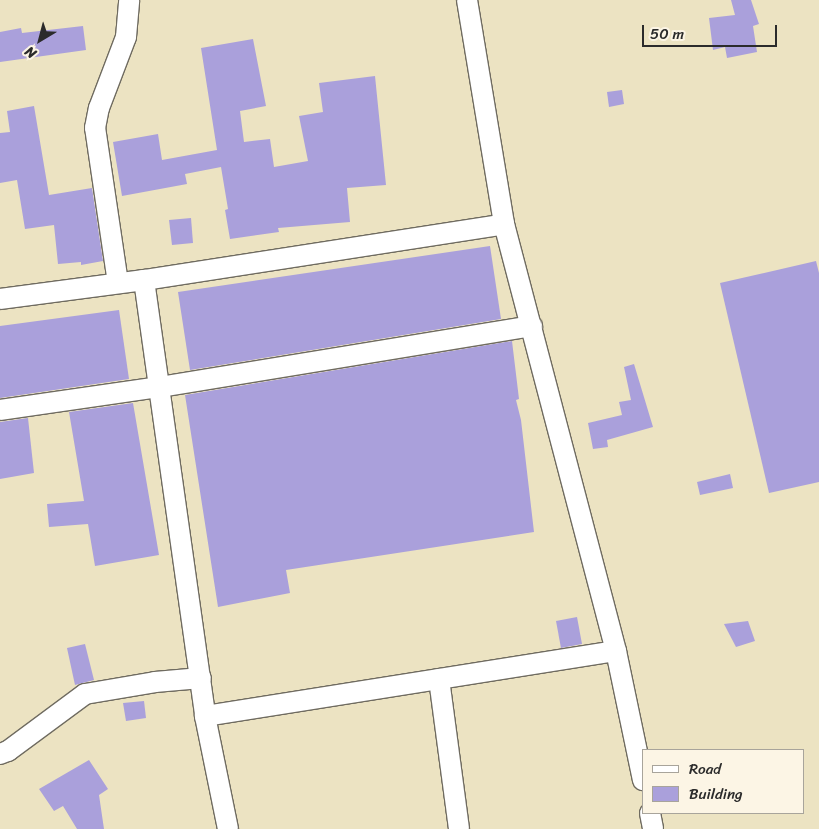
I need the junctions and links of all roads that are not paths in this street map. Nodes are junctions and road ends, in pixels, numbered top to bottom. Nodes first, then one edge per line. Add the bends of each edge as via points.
1 (129, 0) edge
2 (467, 0) edge
3 (504, 224) junction
4 (144, 280) junction
5 (118, 283) junction
6 (0, 299) edge
7 (532, 326) junction
8 (160, 387) junction
9 (0, 410) edge
10 (616, 651) junction
11 (201, 678) junction
12 (439, 679) junction
13 (205, 716) junction
14 (0, 754) edge
15 (642, 775) edge
16 (650, 814) edge
17 (228, 829) edge
18 (459, 829) edge
19 (653, 829) edge

1 - 5 street via 126,38 99,108 95,128
2 - 3 street
3 - 4 street
3 - 7 street
4 - 5 street
4 - 8 street
5 - 6 street
7 - 8 street
7 - 10 street
8 - 9 street
8 - 11 street
10 - 12 street
10 - 15 street
11 - 13 street
11 - 14 street via 85,694
12 - 13 street
12 - 18 street
13 - 17 street
16 - 19 street

